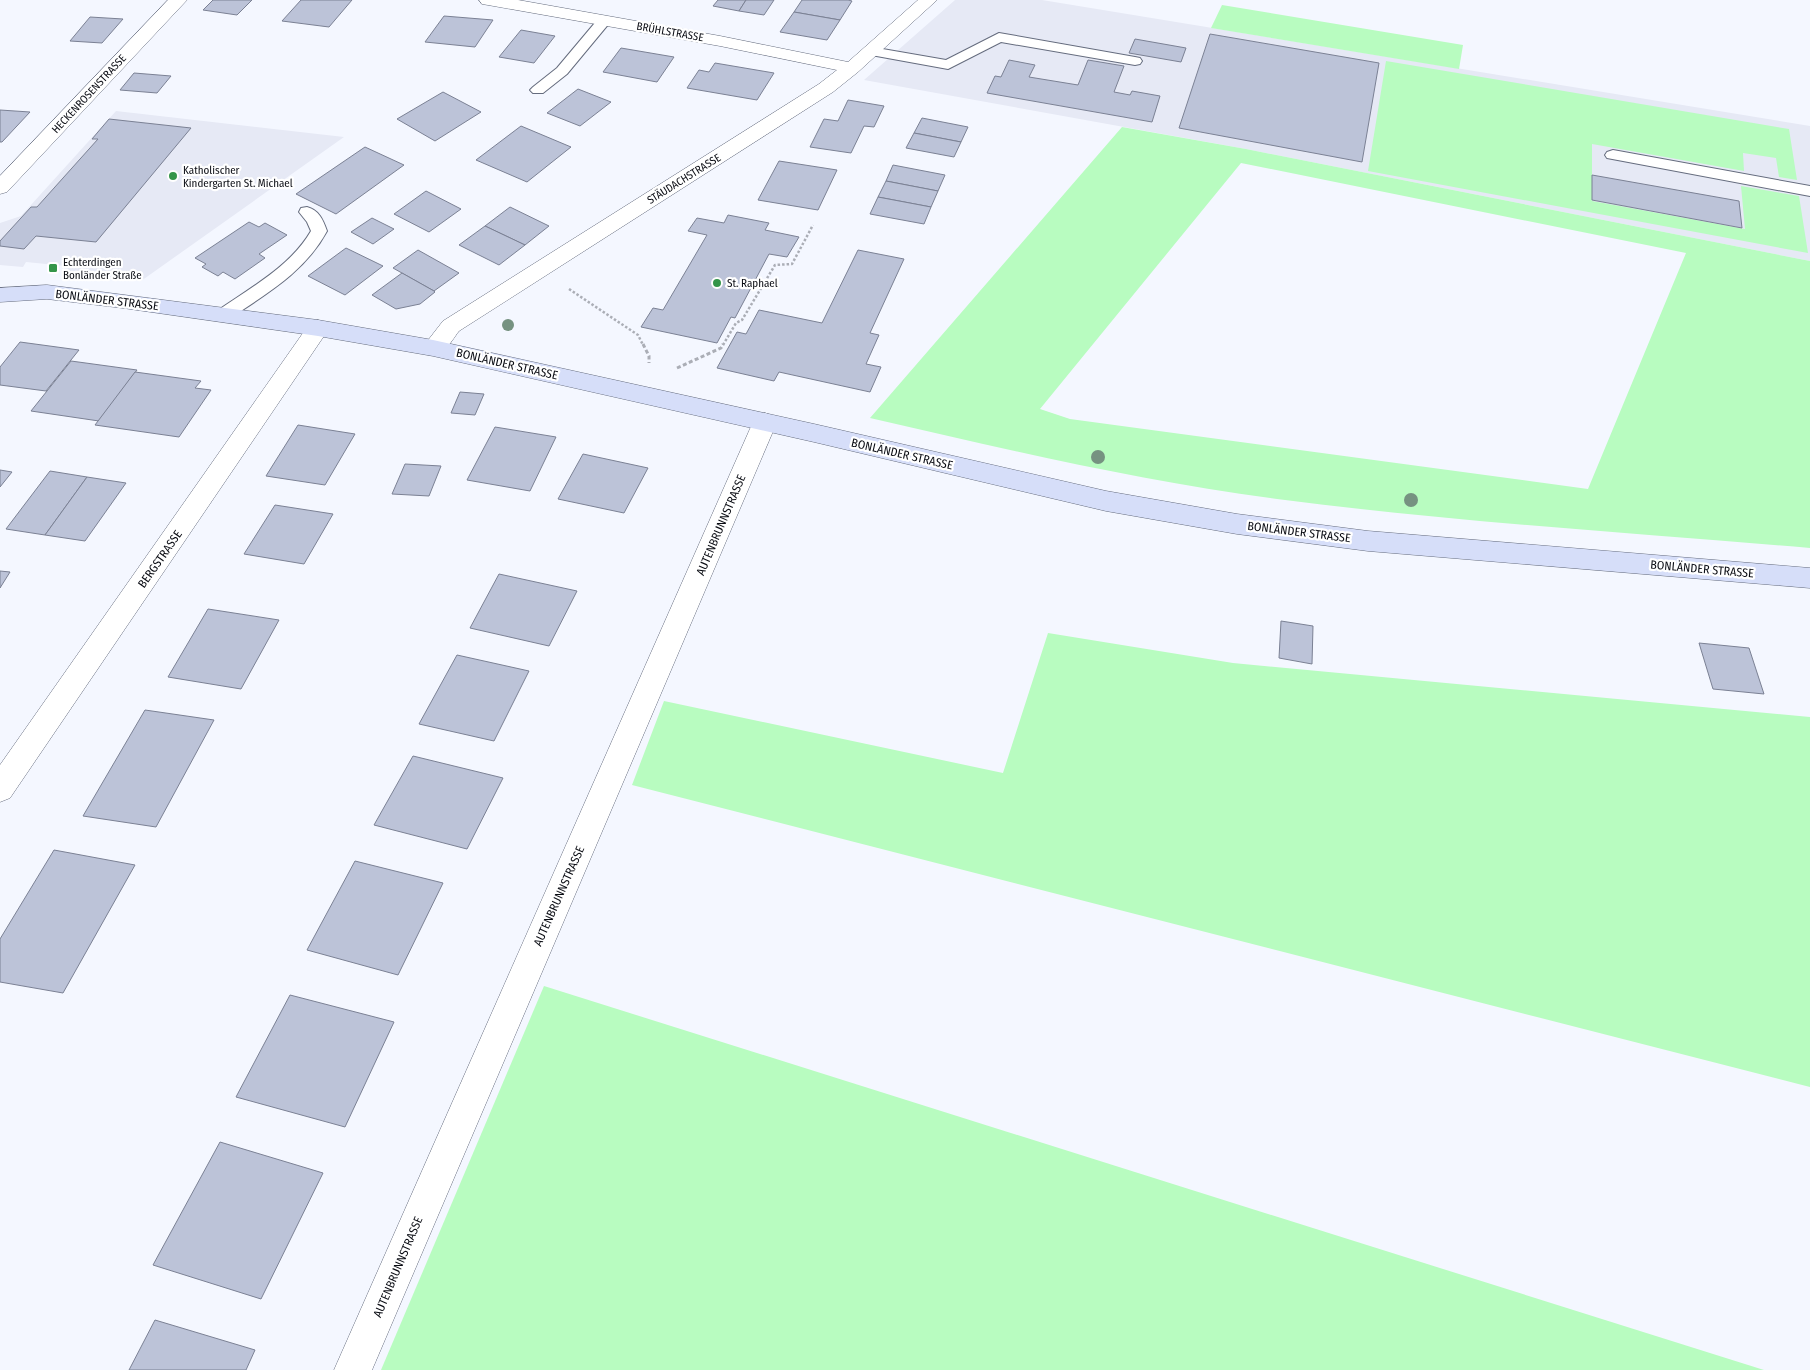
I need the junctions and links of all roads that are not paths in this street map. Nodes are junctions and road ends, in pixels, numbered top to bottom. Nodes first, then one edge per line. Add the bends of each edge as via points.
1 (178, 0) edge
2 (488, 0) edge
3 (928, 0) edge
4 (604, 21) junction
5 (871, 51) junction
6 (1135, 61) dead end
7 (852, 68) junction
8 (538, 90) dead end
9 (1613, 155) dead end
10 (0, 188) edge
11 (1810, 191) edge
12 (307, 212) dead end
13 (0, 294) edge
14 (223, 315) junction
15 (318, 328) junction
16 (433, 348) junction
17 (765, 422) junction
18 (1810, 578) edge
19 (0, 789) edge
20 (353, 1370) edge

1 - 10 street, HECKENROSENSTRASSE
2 - 4 street, BRÜHLSTRASSE
3 - 5 street, STÄUDACHSTRASSE
4 - 7 street, BRÜHLSTRASSE
4 - 8 lane via 562,71
5 - 6 lane via 948,65 999,37
5 - 7 street, STÄUDACHSTRASSE
7 - 16 street, STÄUDACHSTRASSE via 806,101 451,326
9 - 11 lane
12 - 14 lane via 319,231 314,244
13 - 14 street, BONLÄNDER STRASSE via 47,292
14 - 15 street, BONLÄNDER STRASSE
15 - 16 street, BONLÄNDER STRASSE
15 - 19 street, BERGSTRASSE
16 - 17 street, BONLÄNDER STRASSE via 645,384
17 - 18 street, BONLÄNDER STRASSE via 1106,501 1237,524 1368,541
17 - 20 street, AUTENBRUNNSTRASSE

